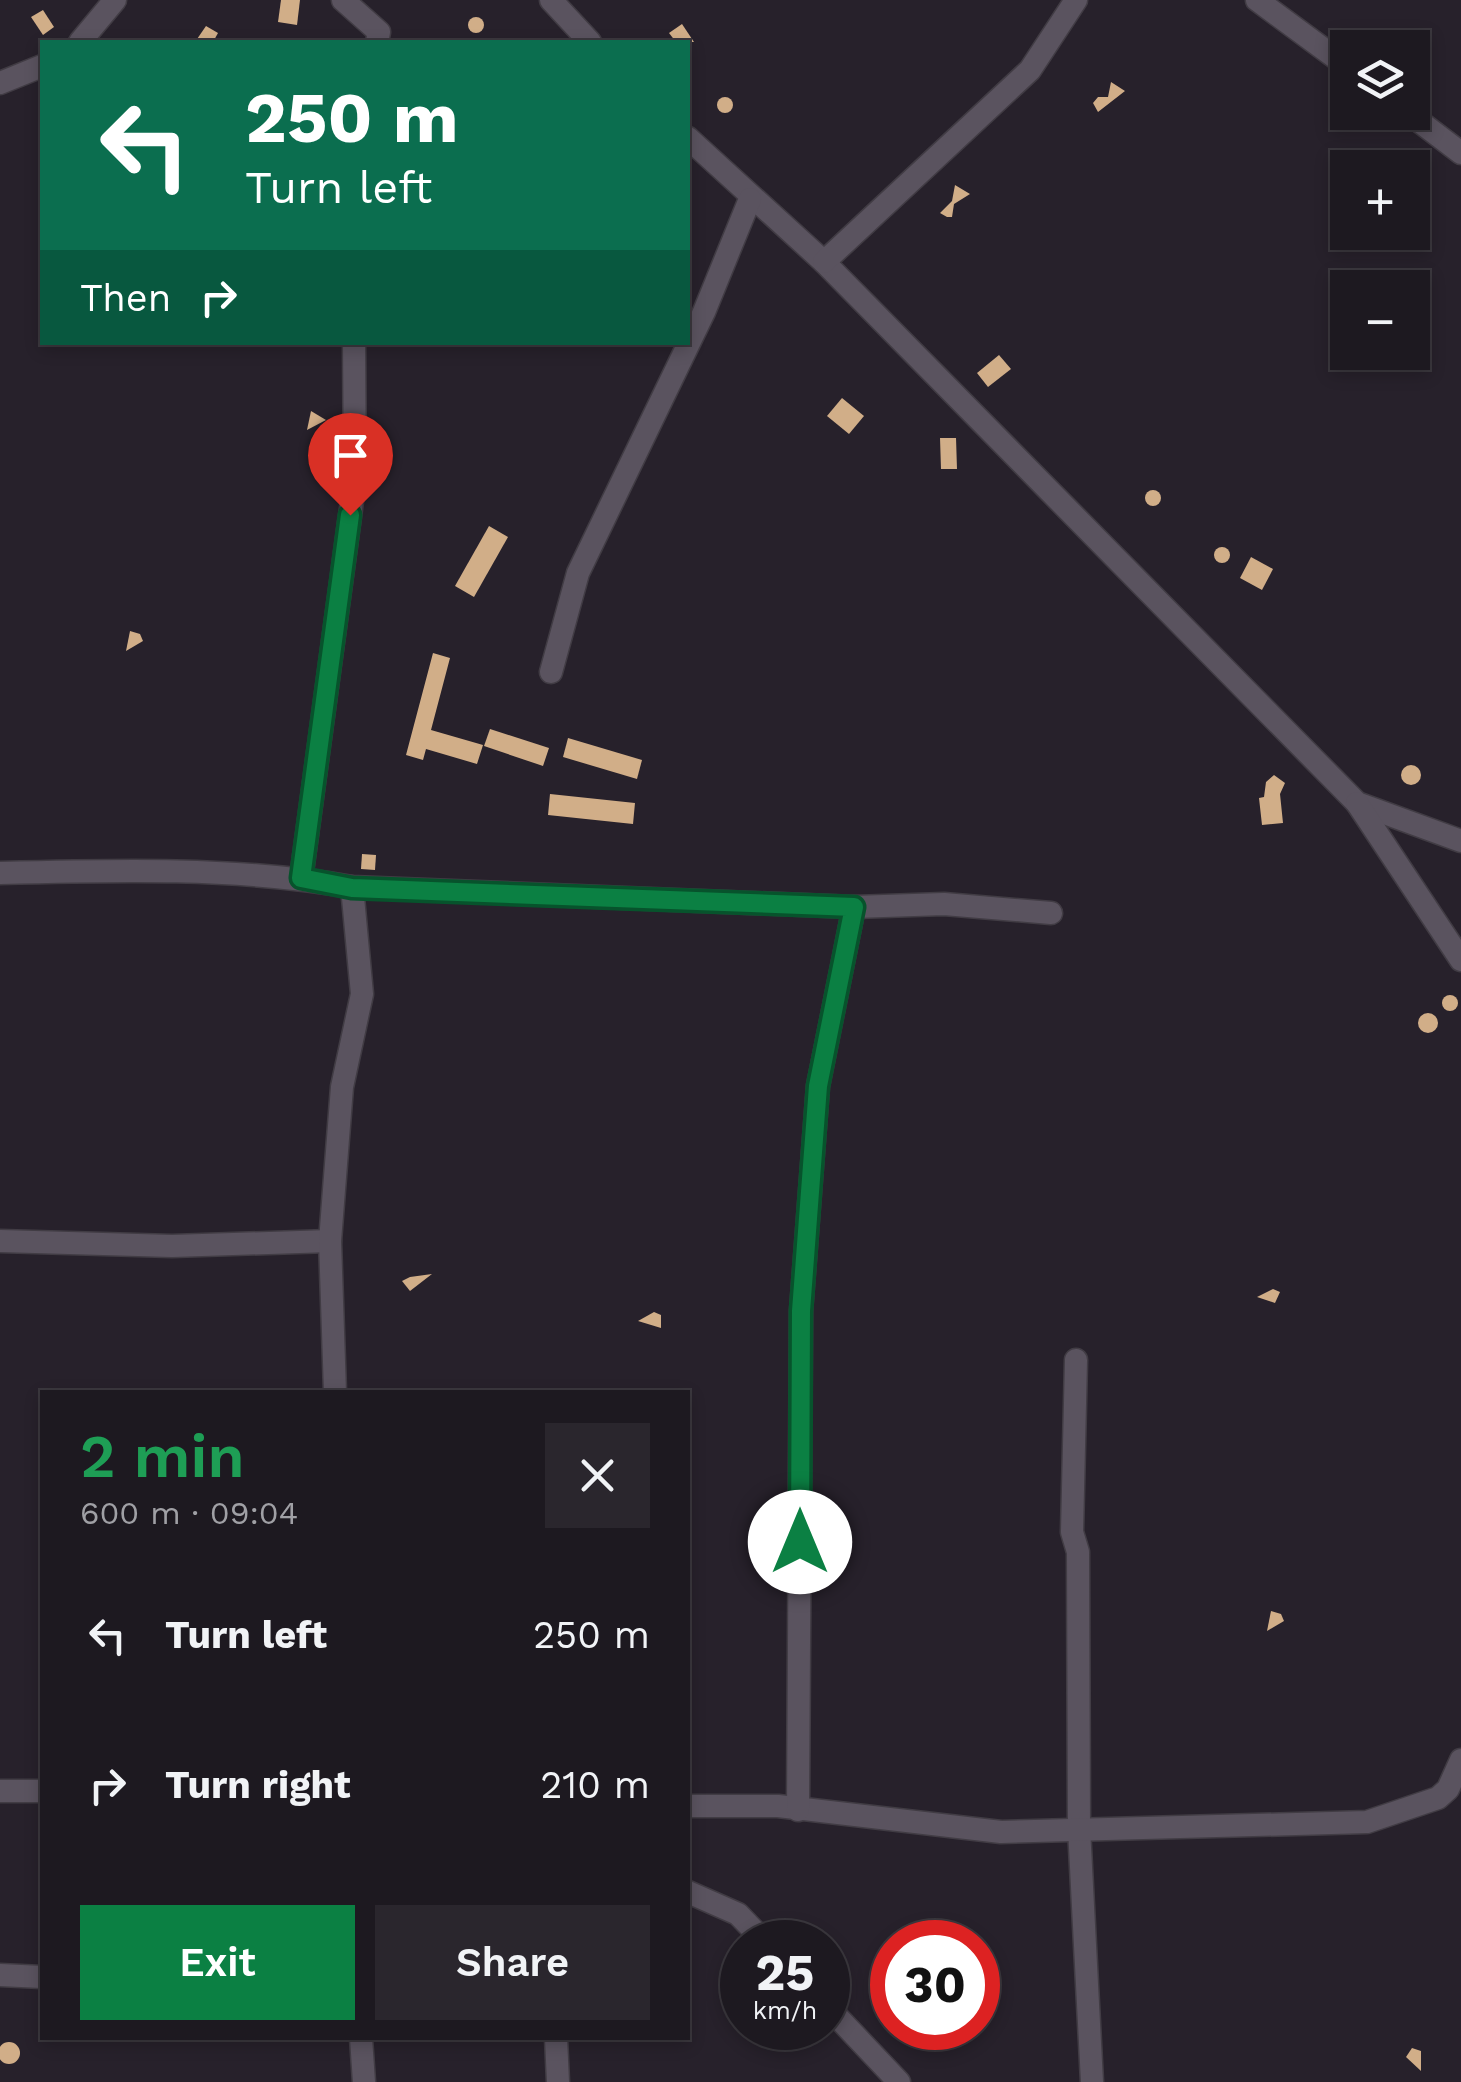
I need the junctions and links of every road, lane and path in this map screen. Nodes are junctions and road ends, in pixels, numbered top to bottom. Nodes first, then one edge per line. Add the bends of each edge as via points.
1 (115, 0) edge
2 (343, 0) edge
3 (550, 0) edge
4 (1076, 0) edge
5 (1257, 0) edge
6 (82, 40) edge
7 (378, 40) edge
8 (588, 40) edge
9 (1330, 54) edge
10 (40, 67) edge
11 (0, 83) edge
12 (1430, 129) edge
13 (690, 140) edge
14 (1461, 153) edge
15 (750, 199) junction
16 (824, 262) junction
17 (690, 341) edge
18 (354, 345) edge
19 (688, 345) edge
20 (551, 672) dead end
21 (1357, 803) junction
22 (1461, 841) edge
23 (0, 873) edge
24 (301, 878) junction
25 (352, 888) junction
26 (854, 907) junction
27 (1051, 912) dead end
28 (1461, 960) edge
29 (0, 1240) edge
30 (330, 1241) junction
31 (1076, 1360) dead end
32 (335, 1390) edge
33 (1461, 1760) edge
34 (0, 1790) edge
35 (40, 1792) edge
36 (690, 1806) edge
37 (798, 1810) junction
38 (1079, 1828) junction
39 (690, 1893) edge
40 (744, 1920) edge
41 (0, 1975) edge
42 (40, 1977) edge
43 (850, 2030) edge
44 (361, 2040) edge
45 (556, 2040) edge
46 (364, 2082) edge
47 (558, 2082) edge
48 (899, 2082) edge
49 (1092, 2082) edge

1 - 6 street
2 - 7 street via 379,32
3 - 8 street
4 - 16 street via 1030,70
5 - 9 street
10 - 11 street
12 - 14 street
13 - 15 street
15 - 16 street
15 - 17 street
16 - 21 street
18 - 24 street via 355,479
19 - 20 street via 584,558
21 - 22 street
21 - 28 street
23 - 24 street via 124,870
24 - 25 street
25 - 26 street
25 - 30 street via 362,994 342,1087
26 - 27 street via 944,904
26 - 37 street via 818,1086 801,1311
29 - 30 street via 172,1246
30 - 32 street
31 - 38 street via 1072,1532 1078,1552
33 - 38 street via 1438,1798 1367,1822
34 - 35 street
36 - 37 street
37 - 38 street via 960,1831
38 - 49 street
39 - 40 street
41 - 42 street
43 - 48 street
44 - 46 street
45 - 47 street

